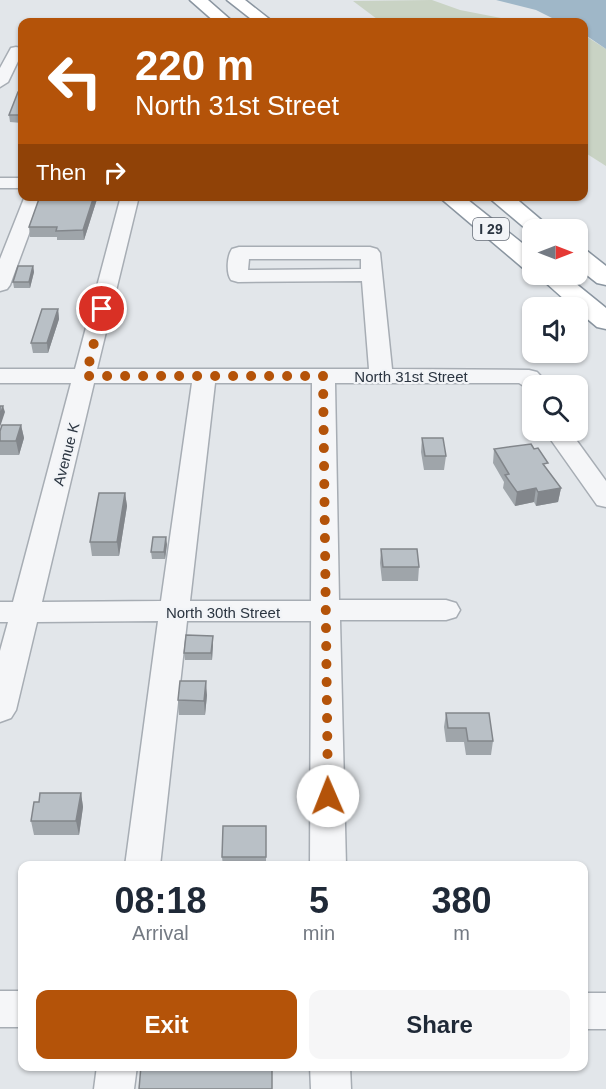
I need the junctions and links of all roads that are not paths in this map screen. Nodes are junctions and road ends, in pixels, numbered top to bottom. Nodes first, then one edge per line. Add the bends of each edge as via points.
1 (198, 0) edge
2 (235, 0) edge
3 (220, 18) edge
4 (260, 18) edge
5 (16, 51) dead end
6 (0, 82) edge
7 (0, 183) edge
8 (18, 183) edge
9 (32, 201) edge
10 (129, 201) edge
11 (455, 201) edge
12 (504, 201) edge
13 (528, 219) edge
14 (522, 254) edge
15 (588, 264) edge
16 (372, 275) junction
17 (606, 278) edge
18 (0, 285) edge
19 (562, 285) edge
20 (606, 321) edge
21 (0, 376) edge
22 (86, 376) junction
23 (204, 376) junction
24 (323, 376) junction
25 (381, 376) junction
26 (522, 377) edge
27 (564, 441) edge
28 (606, 499) edge
29 (446, 610) dead end
30 (12, 612) edge
31 (174, 612) junction
32 (326, 612) junction
33 (0, 710) edge
34 (143, 861) edge
35 (328, 861) edge
36 (0, 1009) edge
37 (18, 1009) edge
38 (588, 1011) edge
39 (606, 1011) edge
40 (116, 1071) edge
41 (330, 1071) edge
42 (114, 1089) edge
43 (331, 1089) edge

1 - 3 highway
2 - 4 highway
5 - 6 street
7 - 8 street
9 - 18 street
10 - 22 street, Avenue K
11 - 14 highway, I 29
12 - 13 highway, I 29
15 - 17 highway
16 - 16 street via 369,253 239,253 238,276
16 - 25 street
19 - 20 highway
21 - 22 street, North 31st Street
22 - 23 street, North 31st Street
22 - 30 street, Avenue K
23 - 24 street, North 31st Street
23 - 31 street
24 - 25 street, North 31st Street
24 - 32 street
25 - 26 street, North 31st Street
27 - 28 street
29 - 32 street, North 30th Street
30 - 31 street, North 30th Street
30 - 33 street, Avenue K
31 - 32 street, North 30th Street
31 - 34 street
32 - 35 street
36 - 37 street
38 - 39 street
40 - 42 street
41 - 43 street

